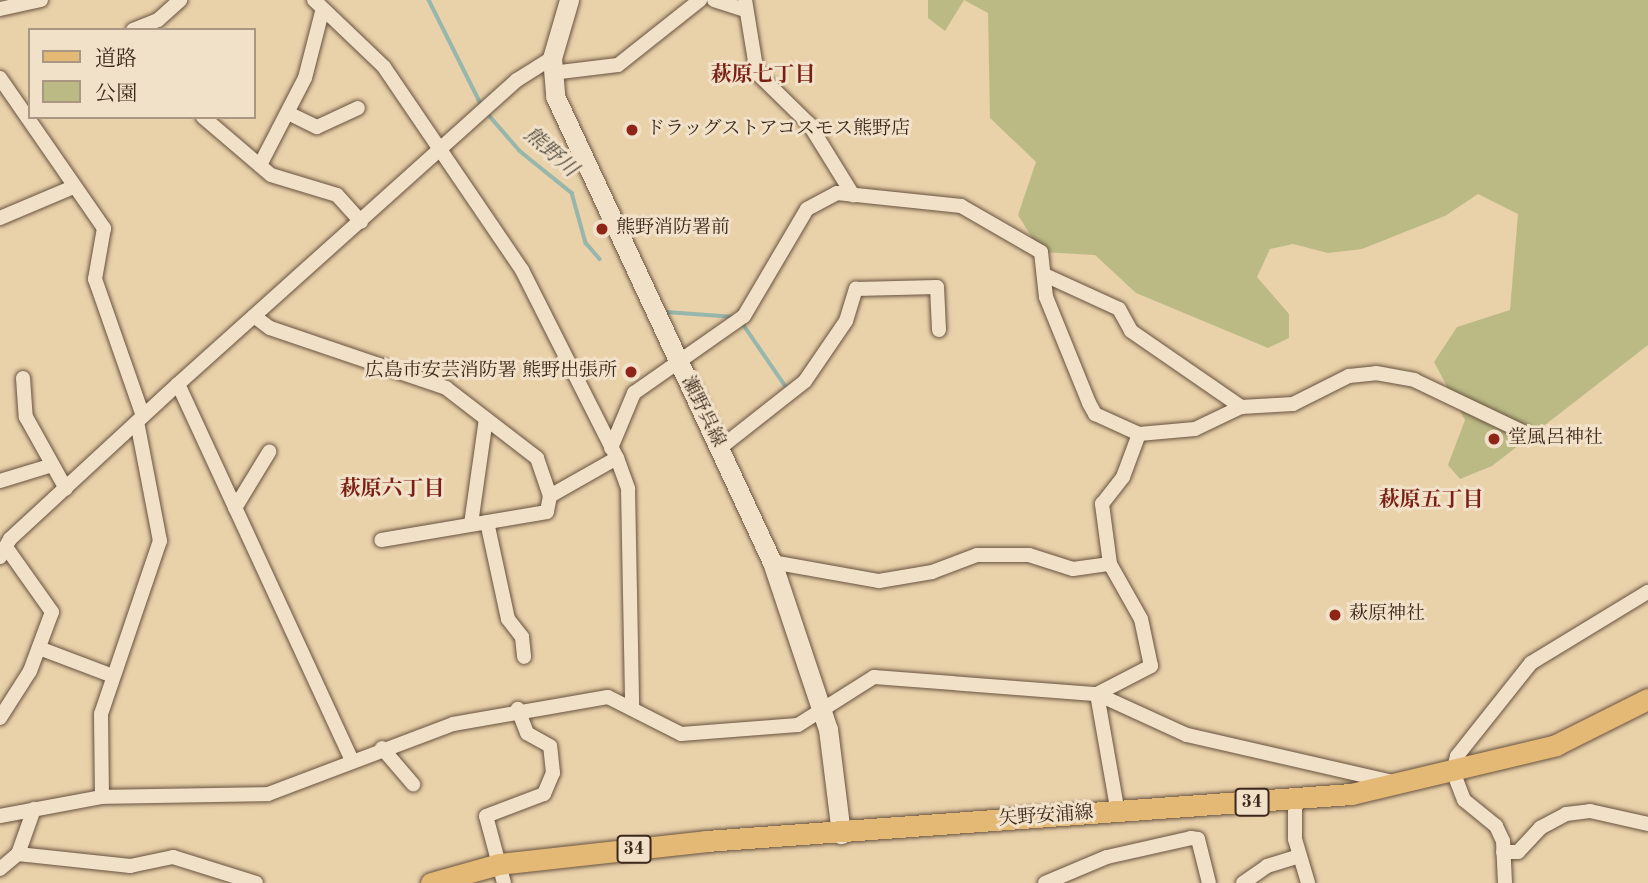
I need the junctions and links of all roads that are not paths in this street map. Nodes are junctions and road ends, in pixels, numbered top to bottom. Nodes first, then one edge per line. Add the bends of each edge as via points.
1 (41, 0) edge
2 (569, 0) edge
3 (700, 0) edge
4 (714, 0) edge
5 (174, 2) edge
6 (745, 5) edge
7 (318, 6) edge
8 (0, 9) edge
9 (136, 28) edge
10 (552, 66) junction
11 (0, 78) edge
12 (358, 108) dead end
13 (290, 114) junction
14 (205, 119) edge
15 (440, 152) junction
16 (260, 165) junction
17 (71, 188) junction
18 (853, 195) junction
19 (0, 218) edge
20 (361, 222) junction
21 (1047, 276) junction
22 (254, 316) junction
23 (939, 330) dead end
24 (676, 361) junction
25 (23, 378) dead end
26 (178, 384) junction
27 (1241, 407) junction
28 (140, 419) junction
29 (486, 419) junction
30 (1523, 432) dead end
31 (1139, 434) junction
32 (720, 448) junction
33 (269, 452) dead end
34 (614, 453) junction
35 (49, 466) junction
36 (0, 481) edge
37 (66, 489) junction
38 (550, 496) junction
39 (235, 508) junction
40 (487, 522) junction
41 (471, 524) junction
42 (381, 540) dead end
43 (3, 552) edge
44 (772, 562) junction
45 (1110, 564) junction
46 (1648, 592) edge
47 (39, 648) junction
48 (524, 657) dead end
49 (113, 676) junction
50 (1097, 694) junction
51 (1648, 699) edge
52 (632, 706) junction
53 (518, 709) junction
54 (824, 713) junction
55 (0, 718) edge
56 (382, 748) junction
57 (351, 759) junction
58 (1452, 772) junction
59 (413, 784) dead end
60 (1400, 784) junction
61 (103, 797) junction
62 (1295, 798) junction
63 (34, 809) junction
64 (1118, 813) junction
65 (0, 816) edge
66 (1648, 824) edge
67 (841, 834) junction
68 (1503, 852) junction
69 (18, 854) junction
70 (1300, 856) junction
71 (0, 869) edge
72 (502, 873) edge
73 (257, 883) edge
74 (431, 883) edge
75 (1045, 883) edge
76 (1209, 883) edge
77 (1243, 883) edge
78 (1308, 883) edge
79 (1505, 883) edge

1 - 8 street
2 - 10 main road, 瀬野呉線
3 - 10 street via 618,65
4 - 6 street
5 - 9 street
6 - 18 street via 757,73 809,124
7 - 13 street
7 - 15 street via 363,42
10 - 15 street via 517,80
10 - 24 main road, 瀬野呉線 via 555,96
11 - 17 street
12 - 13 street via 317,127
13 - 16 street
14 - 16 street
15 - 20 street
15 - 34 street via 522,270
16 - 20 street via 271,175 337,195
17 - 19 street
17 - 28 street via 104,228 95,279
18 - 21 street via 961,206 1041,252
18 - 24 street via 837,193 807,209 744,316
20 - 22 street
21 - 27 street via 1119,309 1131,331
21 - 31 street via 1046,297 1095,414
22 - 26 street
22 - 29 street via 270,328 446,388
23 - 32 street via 937,287 856,289 846,321 805,381
24 - 32 main road, 瀬野呉線
24 - 34 street via 634,393
25 - 35 street via 26,417
26 - 28 street
26 - 39 street
27 - 30 street via 1293,404 1349,376 1376,373 1414,380
27 - 31 street via 1195,429
28 - 37 street
28 - 49 street via 160,541
29 - 38 street via 537,458
29 - 41 street
31 - 45 street via 1123,477 1104,497
32 - 44 main road, 瀬野呉線
33 - 39 street
34 - 38 street
34 - 52 street via 628,489
35 - 36 street
35 - 37 street
37 - 43 street
38 - 40 street via 547,512
39 - 57 street
40 - 41 street
40 - 48 street via 508,619 522,637
41 - 42 street
43 - 47 street via 52,612
44 - 45 street via 879,581 932,572 977,555 1029,555 1073,569
44 - 54 main road, 瀬野呉線
45 - 50 street via 1140,619 1151,666
46 - 58 street via 1531,663 1457,757
47 - 49 street
47 - 55 street
49 - 61 street via 101,714
50 - 54 street via 874,677
50 - 60 street via 1187,735
50 - 64 street
51 - 58 main road, 矢野安浦線 / 34 via 1556,745
52 - 53 street via 608,697
52 - 54 street via 651,723 681,734 798,725
53 - 56 street
53 - 72 street via 527,733 550,746 553,773 544,794 486,816
54 - 67 main road, 瀬野呉線
56 - 57 street
56 - 59 street
57 - 61 street via 268,794
58 - 60 main road, 矢野安浦線 / 34
58 - 68 street via 1464,800 1496,826
60 - 62 main road, 矢野安浦線 / 34
61 - 63 street
62 - 64 main road, 矢野安浦線 / 34
62 - 70 street
63 - 65 street
63 - 69 street
64 - 67 main road, 矢野安浦線 / 34
66 - 68 street via 1590,811 1566,814 1540,828 1518,852
67 - 72 main road, 矢野安浦線 / 34
68 - 79 street
69 - 71 street
69 - 73 street via 130,866 173,857
70 - 77 street via 1266,866
70 - 78 street
72 - 74 main road, 矢野安浦線 / 34
75 - 76 street via 1107,856 1191,838 1200,845

